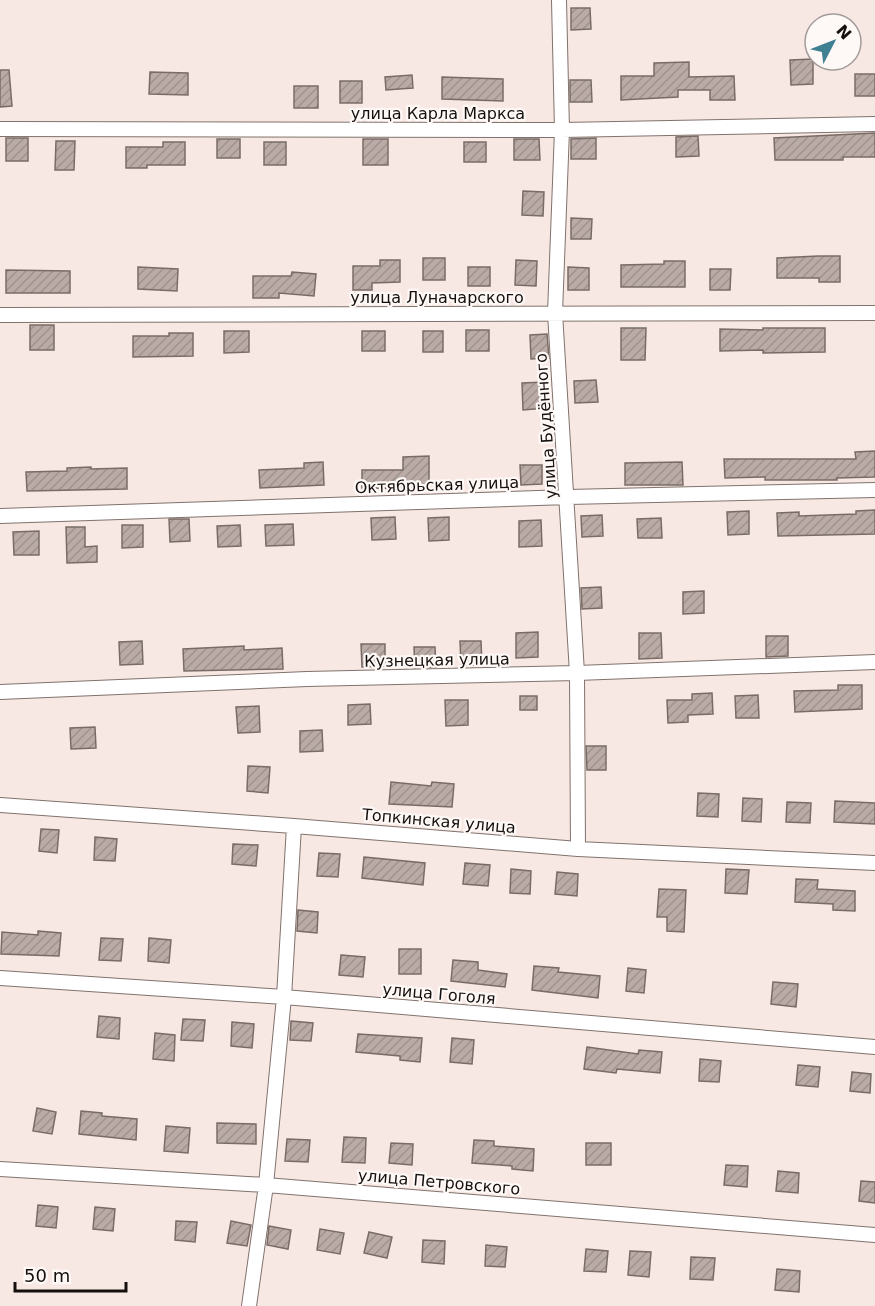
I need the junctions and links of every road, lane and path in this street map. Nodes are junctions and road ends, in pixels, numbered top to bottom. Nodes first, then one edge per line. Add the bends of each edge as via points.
1 (559, 0) edge
2 (875, 124) edge
3 (0, 129) edge
4 (562, 130) junction
5 (555, 313) junction
6 (875, 313) edge
7 (0, 315) edge
8 (875, 490) edge
9 (568, 497) junction
10 (0, 516) edge
11 (875, 662) edge
12 (577, 673) junction
13 (0, 692) edge
14 (0, 805) edge
15 (294, 826) junction
16 (578, 849) junction
17 (875, 863) edge
18 (0, 978) edge
19 (284, 997) junction
20 (875, 1047) edge
21 (0, 1168) edge
22 (266, 1185) junction
23 (875, 1235) edge
24 (249, 1306) edge

1 - 4 street, улица Будённого
2 - 4 street, улица Карла Маркса
3 - 4 street, улица Карла Маркса
4 - 5 street, улица Будённого
5 - 6 street, улица Луначарского
5 - 7 street, улица Луначарского
5 - 9 street, улица Будённого
8 - 9 street, Октябрьская улица
9 - 10 street, Октябрьская улица
9 - 12 street, улица Будённого
11 - 12 street, Кузнецкая улица
12 - 13 street, Кузнецкая улица
12 - 16 street, улица Будённого
14 - 15 street, Топкинская улица
15 - 16 street, Топкинская улица
15 - 19 street
16 - 17 street, Топкинская улица
18 - 19 street, улица Гоголя
19 - 20 street, улица Гоголя
19 - 22 street
21 - 22 street, улица Петровского
22 - 23 street, улица Петровского
22 - 24 street

